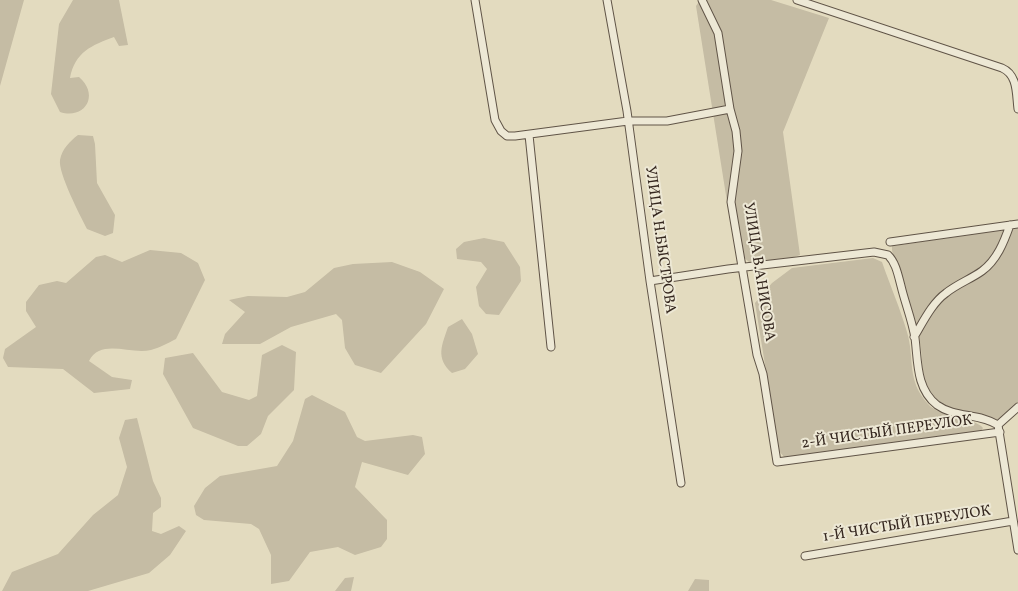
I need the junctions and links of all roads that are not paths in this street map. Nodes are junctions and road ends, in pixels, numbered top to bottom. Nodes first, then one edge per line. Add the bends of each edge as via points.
1 (475, 0) edge
2 (607, 0) edge
3 (702, 0) edge
4 (797, 0) edge
5 (730, 109) junction
6 (1018, 109) edge
7 (628, 121) junction
8 (529, 135) junction
9 (1018, 224) edge
10 (1010, 225) junction
11 (890, 242) dead end
12 (743, 268) junction
13 (650, 280) junction
14 (914, 337) junction
15 (551, 347) dead end
16 (1018, 407) edge
17 (999, 429) junction
18 (777, 462) joint
19 (681, 483) dead end
20 (1013, 521) junction
21 (1018, 550) edge
22 (804, 556) dead end

1 - 8 street via 497,126 507,136
2 - 7 street, УЛИЦА Н.БЫСТРОВА
3 - 5 street, УЛИЦА В.АНИСОВА via 718,32
4 - 6 street via 1002,68 1014,80
5 - 7 street via 667,121
5 - 12 street, УЛИЦА В.АНИСОВА via 738,150 731,202
7 - 8 street
7 - 13 street, УЛИЦА Н.БЫСТРОВА
8 - 15 street
9 - 10 street
10 - 11 street
10 - 14 street via 995,257 984,269 946,293
12 - 13 street
12 - 14 street via 874,252 888,255 896,267
12 - 18 street, УЛИЦА В.АНИСОВА
13 - 19 street, УЛИЦА Н.БЫСТРОВА
14 - 17 street via 919,374 925,390 936,404 950,412 989,420
16 - 17 street
17 - 18 street, 2-Й ЧИСТЫЙ ПЕРЕУЛОК
17 - 20 street
20 - 21 street
20 - 22 street, 1-Й ЧИСТЫЙ ПЕРЕУЛОК

